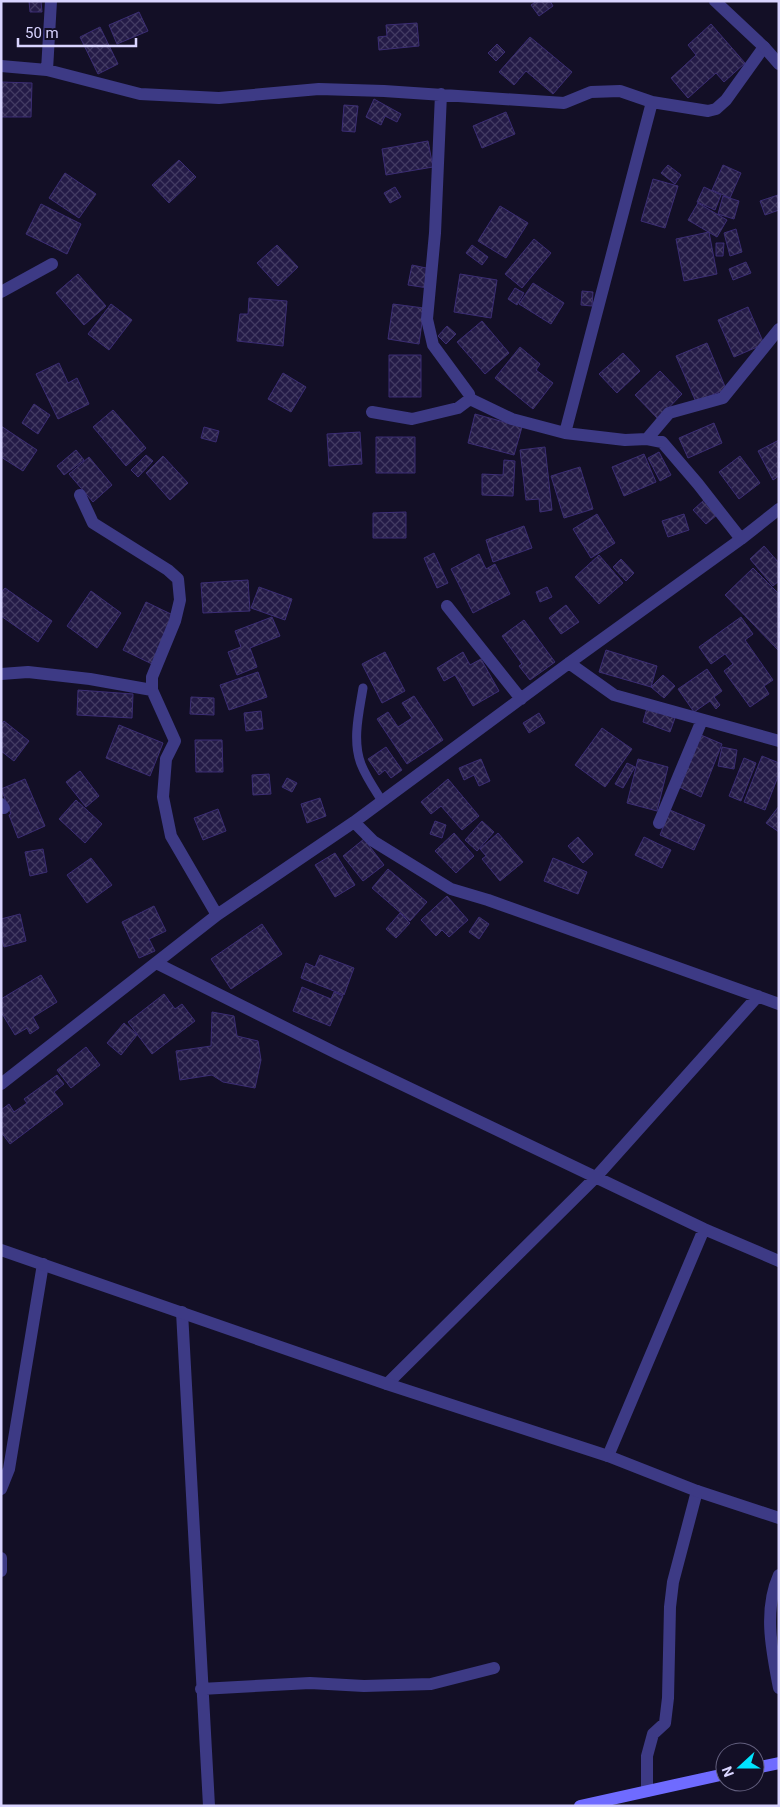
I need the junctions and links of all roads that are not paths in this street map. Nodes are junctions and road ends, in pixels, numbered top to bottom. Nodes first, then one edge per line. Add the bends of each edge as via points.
1 (51, 1) edge
2 (715, 1) edge
3 (764, 47) junction
4 (779, 64) edge
5 (1, 66) edge
6 (47, 70) junction
7 (441, 94) junction
8 (652, 102) junction
9 (52, 264) dead end
10 (1, 292) edge
11 (779, 329) edge
12 (470, 399) junction
13 (372, 412) dead end
14 (565, 433) junction
15 (647, 439) junction
16 (80, 495) dead end
17 (779, 510) edge
18 (741, 539) junction
19 (447, 606) dead end
20 (569, 663) junction
21 (1, 674) edge
22 (363, 688) dead end
23 (152, 690) junction
24 (520, 699) junction
25 (702, 720) junction
26 (779, 741) edge
27 (382, 801) junction
28 (354, 822) junction
29 (659, 824) dead end
30 (217, 915) junction
31 (156, 963) junction
32 (758, 996) junction
33 (779, 1004) edge
34 (1, 1084) edge
35 (596, 1176) junction
36 (704, 1229) junction
37 (1, 1250) edge
38 (779, 1261) edge
39 (43, 1264) junction
40 (182, 1312) junction
41 (387, 1384) junction
42 (608, 1456) junction
43 (1, 1489) edge
44 (697, 1491) junction
45 (779, 1518) edge
46 (1, 1558) edge
47 (1, 1571) edge
48 (779, 1574) edge
49 (494, 1668) dead end
50 (779, 1688) edge
51 (201, 1689) junction
52 (779, 1763) edge
53 (765, 1766) edge
54 (715, 1776) edge
55 (647, 1791) junction
56 (209, 1806) edge
57 (580, 1806) edge

1 - 6 street
2 - 3 street
3 - 4 street
3 - 8 street via 716,109 708,111
5 - 6 street
6 - 7 street via 140,94 219,98 319,89
7 - 8 street via 564,103 591,92 620,91
7 - 12 street via 435,233 427,319 434,345
8 - 14 street
9 - 10 street
11 - 15 street via 722,398 669,413
12 - 13 street via 458,408 412,419
12 - 14 street via 512,419
14 - 15 street via 625,440
15 - 18 street via 662,442
16 - 23 street via 93,524 178,579 180,600 152,677
17 - 18 street
18 - 20 street
19 - 24 street
20 - 24 street
20 - 25 street via 614,695
21 - 23 street via 28,672
22 - 27 lane via 356,730 357,750 362,766
23 - 30 street via 175,741 166,759 163,797 171,836
24 - 27 street
25 - 26 street
25 - 29 street
27 - 28 street
28 - 30 street
28 - 32 street via 373,841 451,889
30 - 31 street
31 - 34 street
31 - 35 street via 336,1053
32 - 33 street
32 - 35 street
35 - 36 street
35 - 41 street
36 - 38 street
36 - 42 street
37 - 39 street
39 - 40 street
39 - 43 street via 9,1469
40 - 41 street
40 - 51 street
41 - 42 street
42 - 44 street
44 - 45 street
44 - 55 street via 673,1582 665,1723 653,1734 647,1756
46 - 47 street
48 - 50 street via 769,1626
49 - 51 street via 431,1684 364,1686 310,1683
51 - 56 street
52 - 53 main road
54 - 55 main road
55 - 57 main road

